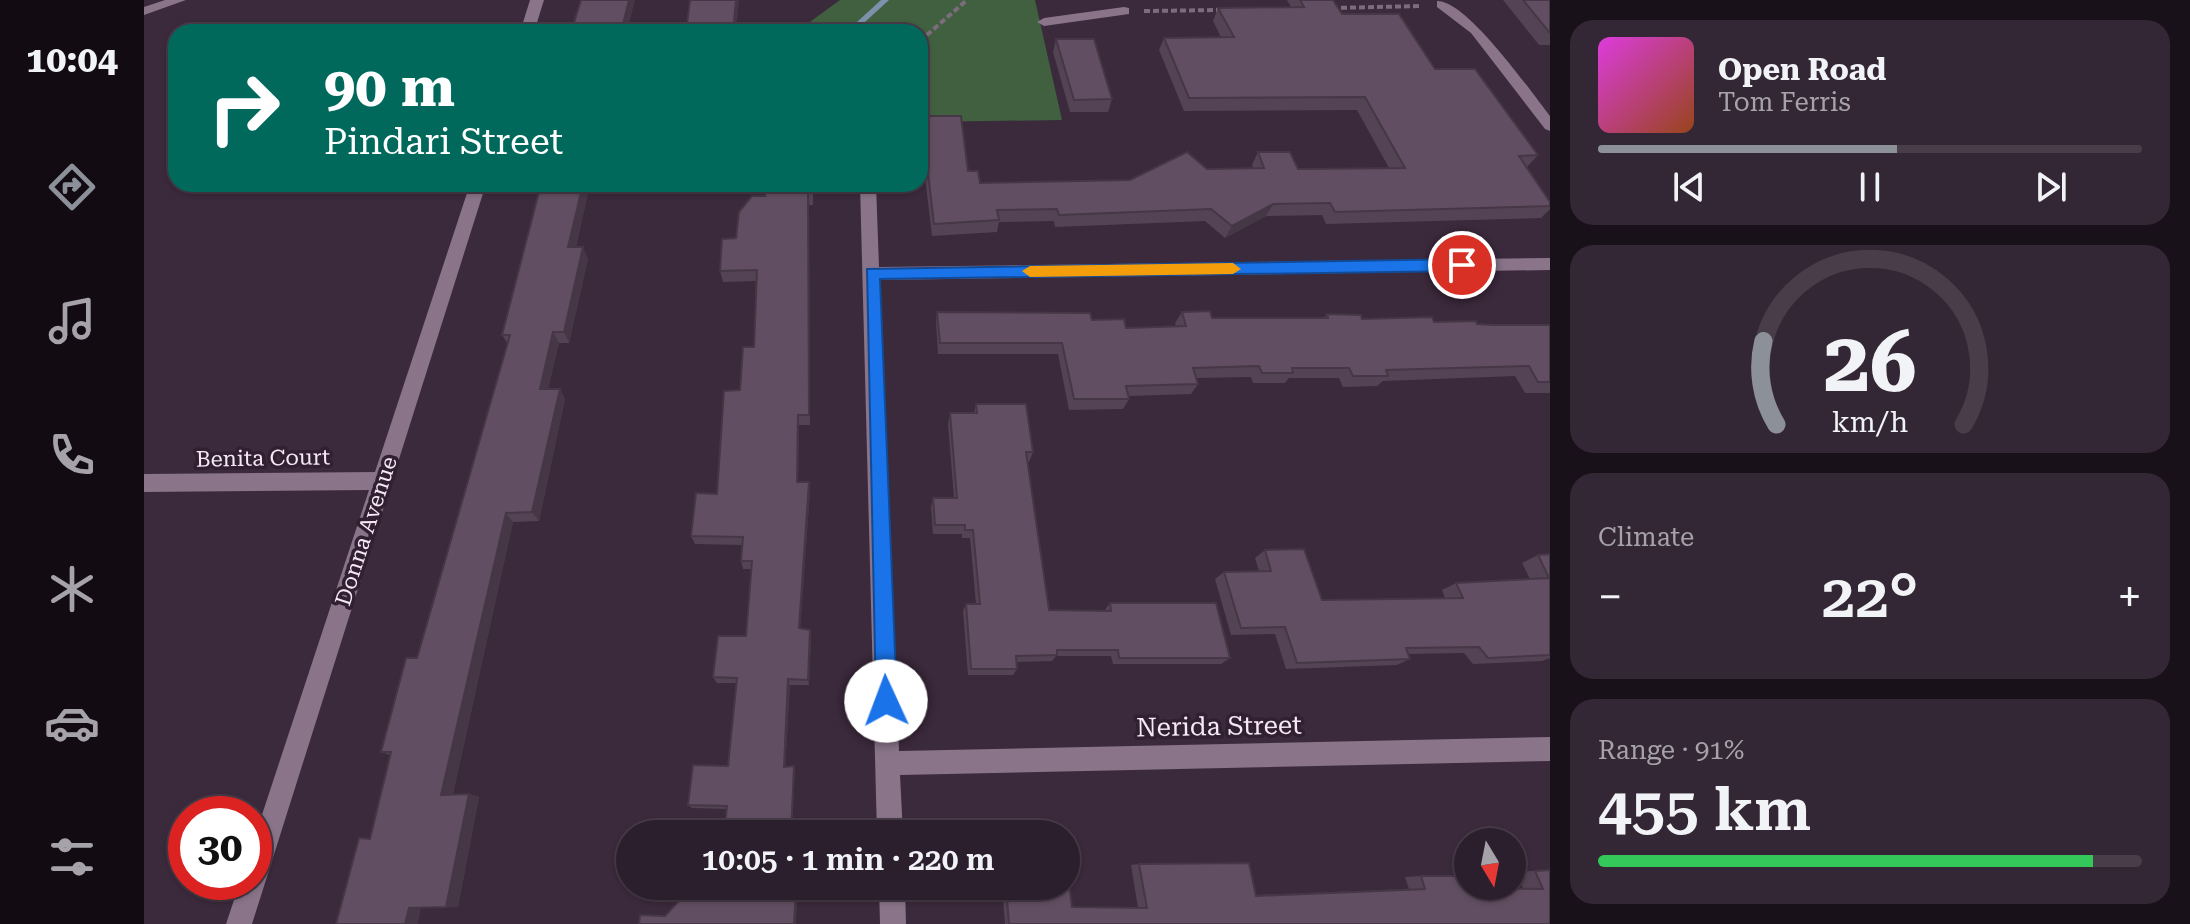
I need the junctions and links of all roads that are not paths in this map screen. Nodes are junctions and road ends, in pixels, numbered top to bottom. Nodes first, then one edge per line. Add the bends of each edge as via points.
1 (179, 0) edge
2 (537, 0) edge
3 (1442, 4) road end
4 (144, 11) edge
5 (1124, 11) road end
6 (1044, 22) dead end
7 (530, 24) edge
8 (1550, 126) edge
9 (475, 192) edge
10 (868, 192) edge
11 (1550, 264) edge
12 (872, 274) junction
13 (382, 481) junction
14 (144, 483) edge
15 (1550, 749) edge
16 (888, 763) junction
17 (890, 820) edge
18 (272, 824) edge
19 (247, 900) edge
20 (892, 900) edge
21 (239, 924) edge
22 (893, 924) edge

1 - 4 street
2 - 7 street
3 - 8 street via 1476,30
5 - 6 street
9 - 13 street, Donna Avenue
10 - 12 street
11 - 12 street
12 - 16 street
13 - 14 street, Benita Court
13 - 18 street, Donna Avenue
15 - 16 street, Nerida Street
16 - 17 street
19 - 21 street, Donna Avenue
20 - 22 street

